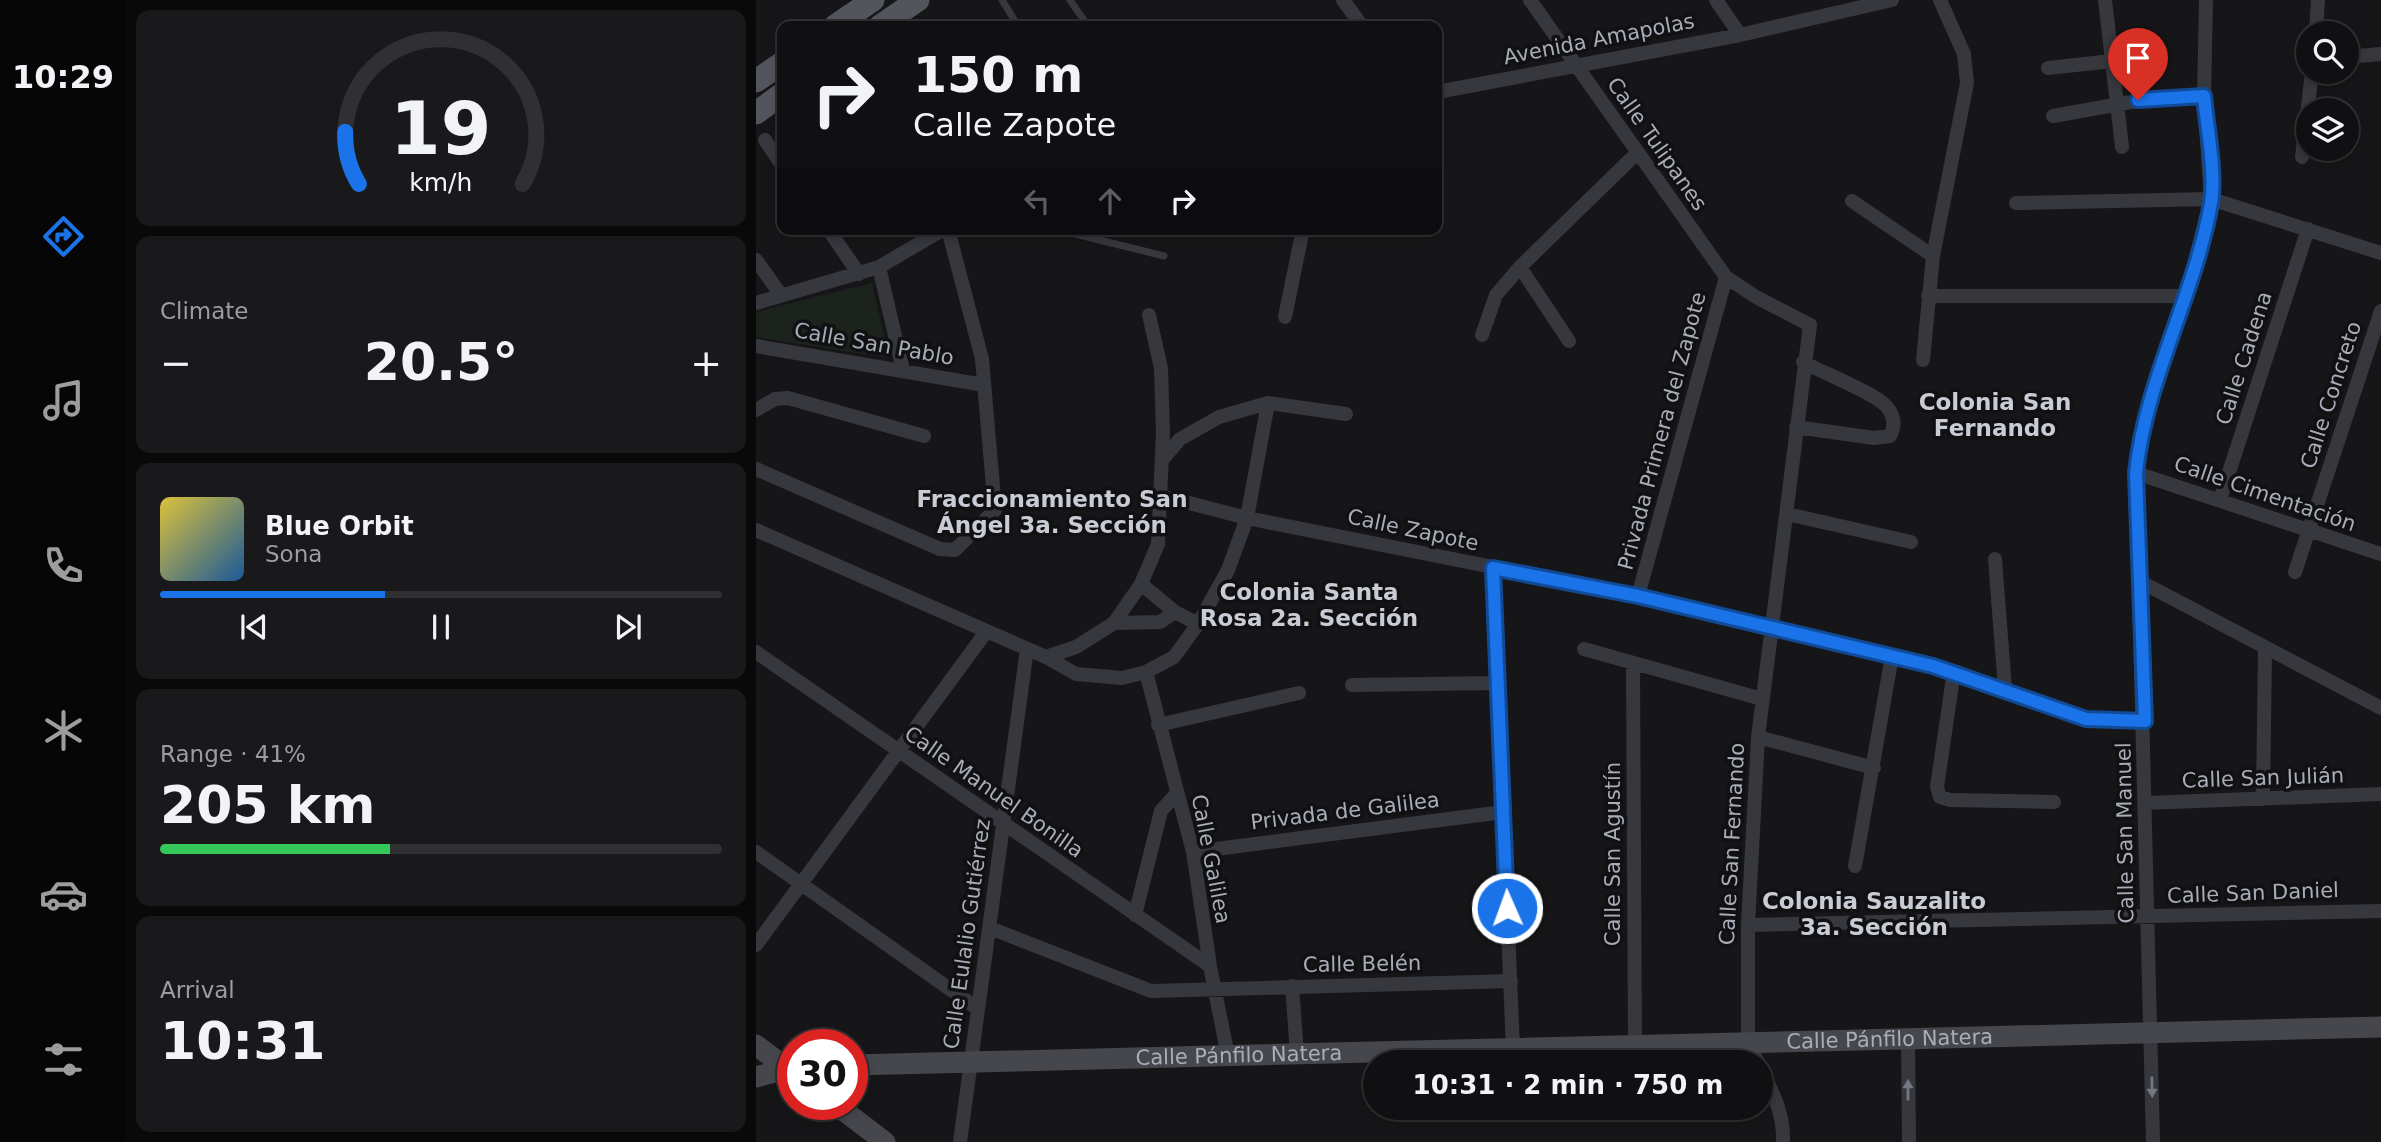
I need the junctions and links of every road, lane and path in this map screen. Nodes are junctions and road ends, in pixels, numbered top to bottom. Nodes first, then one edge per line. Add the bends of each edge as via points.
1 (873, 0) edge
2 (918, 0) edge
3 (1002, 0) edge
4 (1070, 0) edge
5 (1343, 0) edge
6 (1530, 0) edge
7 (1716, 0) edge
8 (1892, 0) edge
9 (1940, 0) edge
10 (2105, 0) edge
11 (2206, 0) edge
12 (2318, 0) edge
13 (842, 21) edge
14 (887, 21) edge
15 (1015, 21) edge
16 (1085, 21) edge
17 (1358, 21) edge
18 (2316, 21) edge
19 (1740, 34) junction
20 (2145, 53) dead end
21 (2381, 54) edge
22 (2359, 56) edge
23 (2111, 58) junction
24 (1575, 64) junction
25 (777, 66) edge
26 (2048, 68) dead end
27 (756, 81) edge
28 (1442, 91) edge
29 (2204, 96) junction
30 (777, 98) edge
31 (2117, 104) junction
32 (756, 113) edge
33 (2053, 116) dead end
34 (765, 140) dead end
35 (2122, 147) dead end
36 (1636, 154) junction
37 (777, 158) edge
38 (2211, 199) junction
39 (1852, 201) dead end
40 (2016, 203) dead end
41 (2308, 229) junction
42 (832, 235) edge
43 (935, 235) edge
44 (948, 235) edge
45 (1079, 235) edge
46 (1302, 235) edge
47 (2381, 253) edge
48 (1164, 256) dead end
49 (1933, 256) junction
50 (756, 260) edge
51 (879, 267) junction
52 (1520, 267) junction
53 (859, 274) junction
54 (1726, 277) junction
55 (781, 295) junction
56 (1928, 296) junction
57 (2186, 296) junction
58 (756, 303) edge
59 (2381, 311) edge
60 (1149, 315) dead end
61 (1285, 317) dead end
62 (1482, 335) dead end
63 (1569, 341) dead end
64 (756, 346) edge
65 (1923, 360) dead end
66 (1803, 362) junction
67 (903, 370) junction
68 (984, 385) junction
69 (1268, 403) junction
70 (756, 410) edge
71 (1346, 414) dead end
72 (1796, 427) junction
73 (924, 436) dead end
74 (1163, 460) junction
75 (756, 469) edge
76 (2136, 473) junction
77 (1162, 496) junction
78 (2220, 500) junction
79 (1787, 514) junction
80 (1247, 517) junction
81 (756, 530) edge
82 (2309, 532) junction
83 (1911, 542) dead end
84 (2381, 554) edge
85 (1996, 559) dead end
86 (1493, 568) junction
87 (2295, 572) dead end
88 (2141, 582) junction
89 (1141, 584) junction
90 (1638, 596) junction
91 (1175, 612) junction
92 (1114, 623) junction
93 (1198, 624) junction
94 (1774, 627) junction
95 (986, 632) junction
96 (1027, 649) junction
97 (1584, 649) dead end
98 (2265, 650) junction
99 (756, 652) edge
100 (1892, 656) junction
101 (1046, 657) junction
102 (1633, 663) junction
103 (1954, 671) junction
104 (1146, 672) junction
105 (1497, 682) junction
106 (1353, 685) dead end
107 (2005, 689) junction
108 (1300, 693) dead end
109 (1762, 699) junction
110 (2381, 708) edge
111 (2145, 721) junction
112 (1158, 725) junction
113 (1758, 737) junction
114 (899, 751) junction
115 (1874, 768) junction
116 (1177, 793) junction
117 (2381, 794) edge
118 (2263, 799) junction
119 (2054, 802) dead end
120 (2146, 803) junction
121 (1503, 812) junction
122 (1003, 825) junction
123 (756, 852) edge
124 (1193, 852) junction
125 (1855, 866) dead end
126 (801, 886) junction
127 (2381, 911) edge
128 (1135, 915) junction
129 (2147, 917) junction
130 (1748, 925) junction
131 (990, 928) junction
132 (756, 945) edge
133 (1209, 965) junction
134 (1511, 981) junction
135 (1292, 986) junction
136 (1214, 988) junction
137 (978, 1009) junction
138 (2381, 1027) edge
139 (2151, 1033) junction
140 (1908, 1039) junction
141 (756, 1045) edge
142 (1635, 1046) junction
143 (1513, 1049) junction
144 (1702, 1050) edge
145 (1753, 1050) edge
146 (1773, 1051) edge
147 (1297, 1054) junction
148 (1228, 1056) junction
149 (777, 1060) edge
150 (971, 1063) junction
151 (868, 1065) edge
152 (777, 1072) edge
153 (756, 1077) edge
154 (1773, 1093) edge
155 (856, 1120) edge
156 (885, 1142) edge
157 (960, 1142) edge
158 (1783, 1142) edge
159 (1909, 1142) edge
160 (2153, 1142) edge

1 - 13 main road
2 - 14 main road
3 - 15 lane
4 - 16 lane
5 - 17 street
6 - 24 street, Calle Tulipanes
7 - 19 street
8 - 19 street, Avenida Amapolas
9 - 49 street via 1964,54 1968,83
10 - 23 street
11 - 29 street, Calle San Manuel
12 - 18 street
19 - 24 street, Avenida Amapolas
20 - 23 street
21 - 22 street
23 - 26 street
23 - 31 street
24 - 28 street, Avenida Amapolas
24 - 36 street, Calle Tulipanes
25 - 27 main road
29 - 31 street
29 - 38 street, Calle San Manuel
30 - 32 main road
31 - 33 street
31 - 35 street
34 - 37 street
36 - 52 street
36 - 54 street, Calle Tulipanes
38 - 40 street
38 - 41 street
38 - 57 street, Calle San Manuel
39 - 49 street
41 - 47 street
41 - 78 street, Calle Cadena
42 - 53 street
43 - 51 street
44 - 68 street via 982,359
45 - 48 lane
46 - 61 street
49 - 56 street
50 - 55 street
51 - 53 street
51 - 67 street
52 - 62 street via 1496,295
52 - 63 street
53 - 55 street
54 - 66 street, Calle Tulipanes via 1810,325
54 - 90 street, Privada Primera del Zapote
55 - 58 street
56 - 57 street
56 - 65 street
57 - 76 street, Calle San Manuel via 2139,441
59 - 82 street, Calle Concreto
60 - 74 street via 1161,368
64 - 67 street, Calle San Pablo
66 - 72 street, Calle San Fernando
66 - 72 street via 1885,404 1894,428 1890,436 1874,438
67 - 68 street, Calle San Pablo
68 - 75 street via 995,510 955,550 940,550
69 - 71 street
69 - 74 street via 1219,417 1180,439
69 - 80 street
70 - 73 street via 775,399 788,398
72 - 79 street, Calle San Fernando
74 - 77 street
76 - 78 street, Calle Cimentación
76 - 88 street, Calle San Manuel
77 - 80 street, Calle Zapote
77 - 89 street via 1158,544
78 - 82 street, Calle Cimentación
79 - 83 street
79 - 94 street, Calle San Fernando
80 - 86 street, Calle Zapote
80 - 93 street via 1228,570
81 - 95 street
82 - 84 street, Calle Cimentación
82 - 87 street, Calle Concreto
85 - 107 street
86 - 90 street, Calle Zapote
86 - 105 street
88 - 98 street
88 - 111 street, Calle San Manuel
89 - 91 street
89 - 92 street
90 - 94 street, Calle Zapote
91 - 92 street via 1160,622
91 - 93 street
92 - 101 street via 1076,647
93 - 104 street via 1174,657
94 - 100 street, Calle Zapote
94 - 109 street, Calle San Fernando
95 - 96 street
95 - 114 street
96 - 101 street
96 - 122 street, Calle Eulalio Gutiérrez
97 - 102 street
98 - 110 street
98 - 118 street
99 - 114 street, Calle Manuel Bonilla
100 - 103 street, Calle Zapote
100 - 115 street
101 - 104 street via 1076,674 1122,678
102 - 109 street
102 - 142 street, Calle San Agustín
103 - 107 street, Calle Zapote
103 - 119 street via 1937,787 1940,797
104 - 112 street, Calle Galilea
105 - 106 street
105 - 121 street
107 - 111 street, Calle Zapote via 2086,719
108 - 112 street
109 - 113 street, Calle San Fernando
111 - 120 street, Calle San Manuel
112 - 116 street, Calle Galilea
113 - 115 street
113 - 130 street, Calle San Fernando
114 - 122 street, Calle Manuel Bonilla
114 - 126 street
115 - 125 street
116 - 124 street, Calle Galilea
116 - 128 street via 1161,811
117 - 118 street, Calle San Julián
118 - 120 street, Calle San Julián
120 - 129 street, Calle San Manuel
121 - 124 street, Privada de Galilea
121 - 134 street
122 - 128 street, Calle Manuel Bonilla
122 - 131 street, Calle Eulalio Gutiérrez
123 - 126 street
124 - 133 street, Calle Galilea
126 - 132 street
126 - 137 street
127 - 129 street, Calle San Daniel
128 - 133 street, Calle Manuel Bonilla
129 - 130 street, Calle San Daniel
129 - 139 street, Calle San Manuel
130 - 145 street, Calle San Fernando
131 - 136 street, Calle Belén via 1151,991
131 - 137 street, Calle Eulalio Gutiérrez
133 - 136 street, Calle Galilea
134 - 135 street, Calle Belén
134 - 143 street
135 - 136 street, Calle Belén
135 - 147 street
136 - 148 street, Calle Galilea
137 - 150 street, Calle Eulalio Gutiérrez
138 - 139 main road, Calle Pánfilo Natera
139 - 140 main road, Calle Pánfilo Natera
139 -> 160 street, Calle San Manuel
140 - 146 main road, Calle Pánfilo Natera
159 -> 140 street
141 - 149 main road
142 - 143 main road, Calle Pánfilo Natera
142 - 144 main road, Calle Pánfilo Natera
143 - 147 main road, Calle Pánfilo Natera
147 - 148 main road, Calle Pánfilo Natera
148 - 150 main road, Calle Pánfilo Natera
150 - 151 main road, Calle Pánfilo Natera
150 - 157 street, Calle Eulalio Gutiérrez
152 - 153 main road
154 - 158 street via 1784,1124
155 - 156 main road

